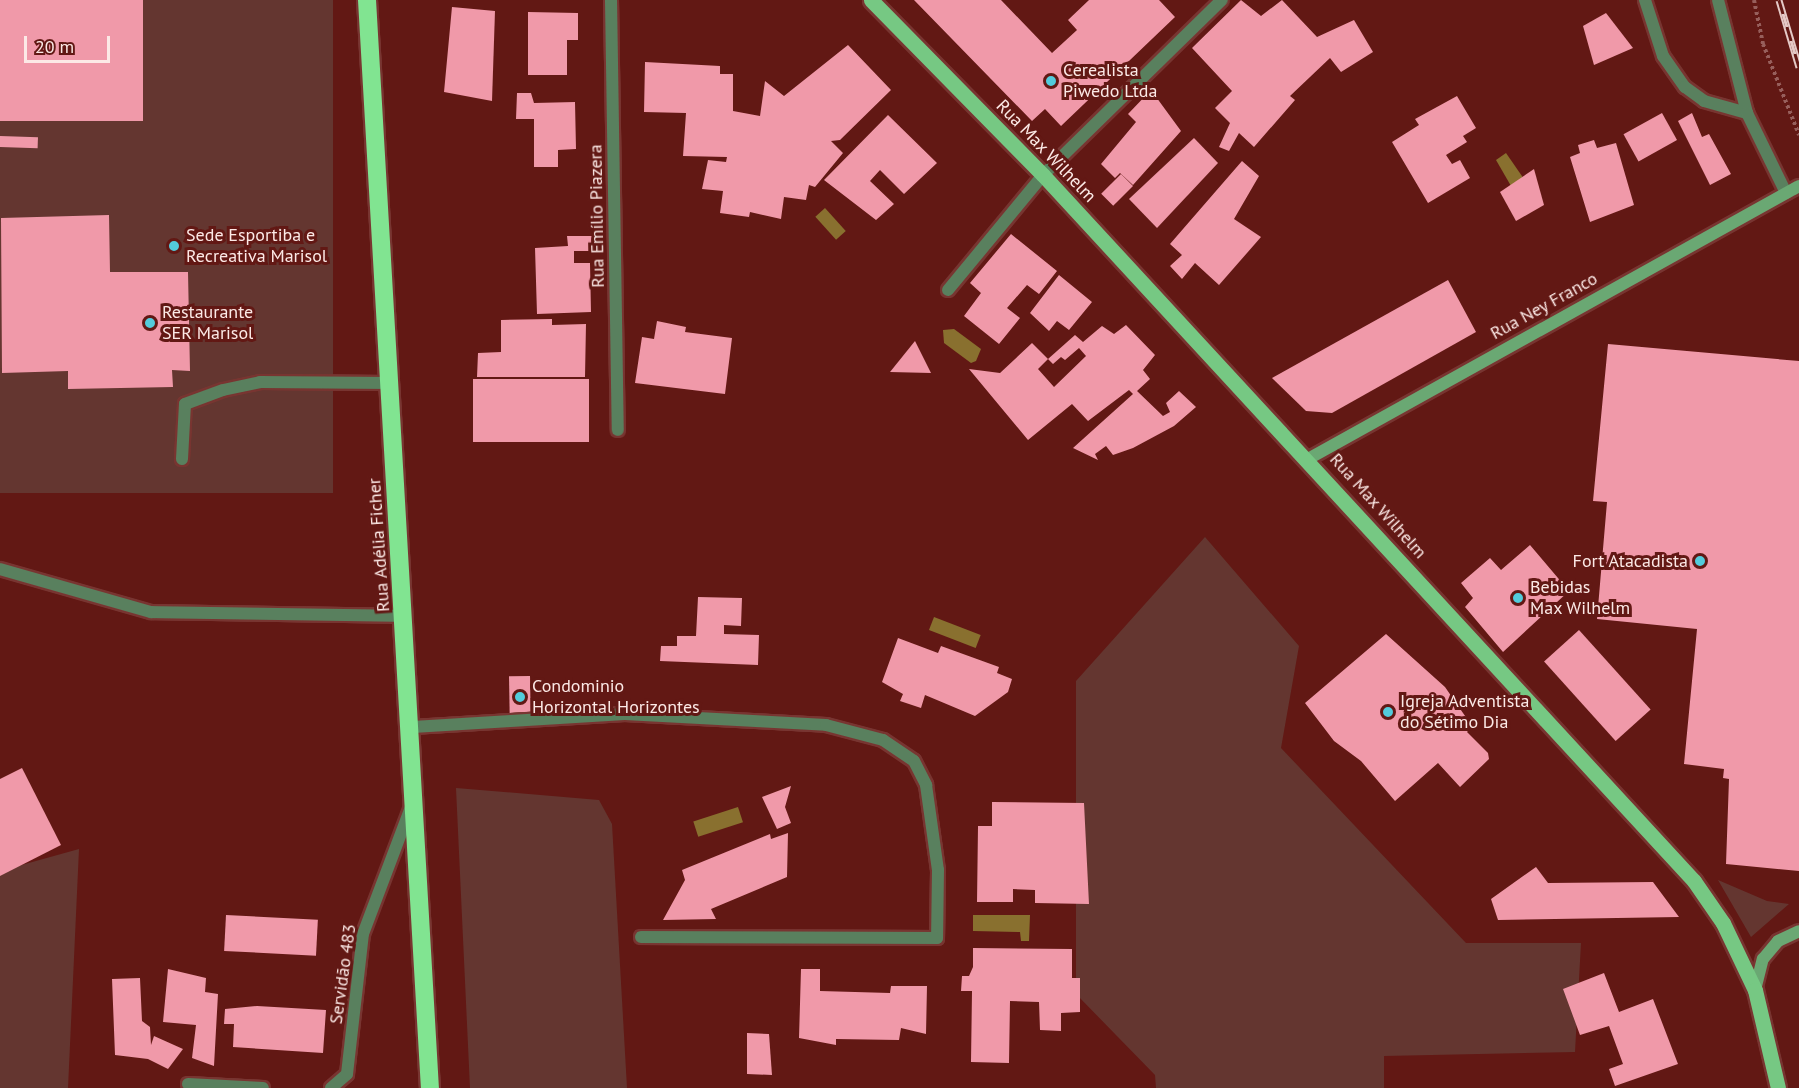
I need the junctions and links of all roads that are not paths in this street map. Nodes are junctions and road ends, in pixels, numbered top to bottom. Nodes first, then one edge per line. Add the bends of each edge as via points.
1 (367, 0) edge
2 (611, 0) edge
3 (871, 0) edge
4 (1222, 0) edge
5 (1645, 0) edge
6 (1718, 0) edge
7 (1747, 113) junction
8 (1043, 175) junction
9 (1799, 186) edge
10 (1786, 193) junction
11 (948, 290) dead end
12 (390, 383) junction
13 (618, 430) dead end
14 (182, 459) dead end
15 (1308, 459) junction
16 (0, 569) edge
17 (405, 616) junction
18 (413, 727) junction
19 (416, 794) junction
20 (1799, 931) edge
21 (641, 937) dead end
22 (1755, 990) junction
23 (188, 1084) dead end
24 (263, 1088) edge
25 (331, 1088) edge
26 (430, 1088) edge
27 (1778, 1088) edge

1 - 12 highway, Rua Adélia Ficher
2 - 13 street, Rua Emílio Piazera
3 - 8 main road, Rua Max Wilhelm
4 - 8 street
5 - 7 street via 1663,56 1685,87 1704,102
6 - 7 street
7 - 10 street
8 - 11 street
8 - 15 main road, Rua Max Wilhelm
9 - 10 street, Rua Ney Franco
10 - 15 street, Rua Ney Franco
12 - 14 street via 260,382 185,404
12 - 17 highway, Rua Adélia Ficher
15 - 22 main road, Rua Max Wilhelm via 1687,872 1723,923
16 - 17 street via 151,612
17 - 18 highway, Rua Adélia Ficher
18 - 19 highway, Rua Adélia Ficher
18 - 21 street via 624,714 826,725 883,740 914,760 926,785 931,818 937,938
19 - 25 street, Servidão 483 via 363,934 347,1074
19 - 26 highway, Rua Adélia Ficher
20 - 22 street via 1778,941 1763,959
22 - 27 main road, Rua Max Wilhelm
23 - 24 street

